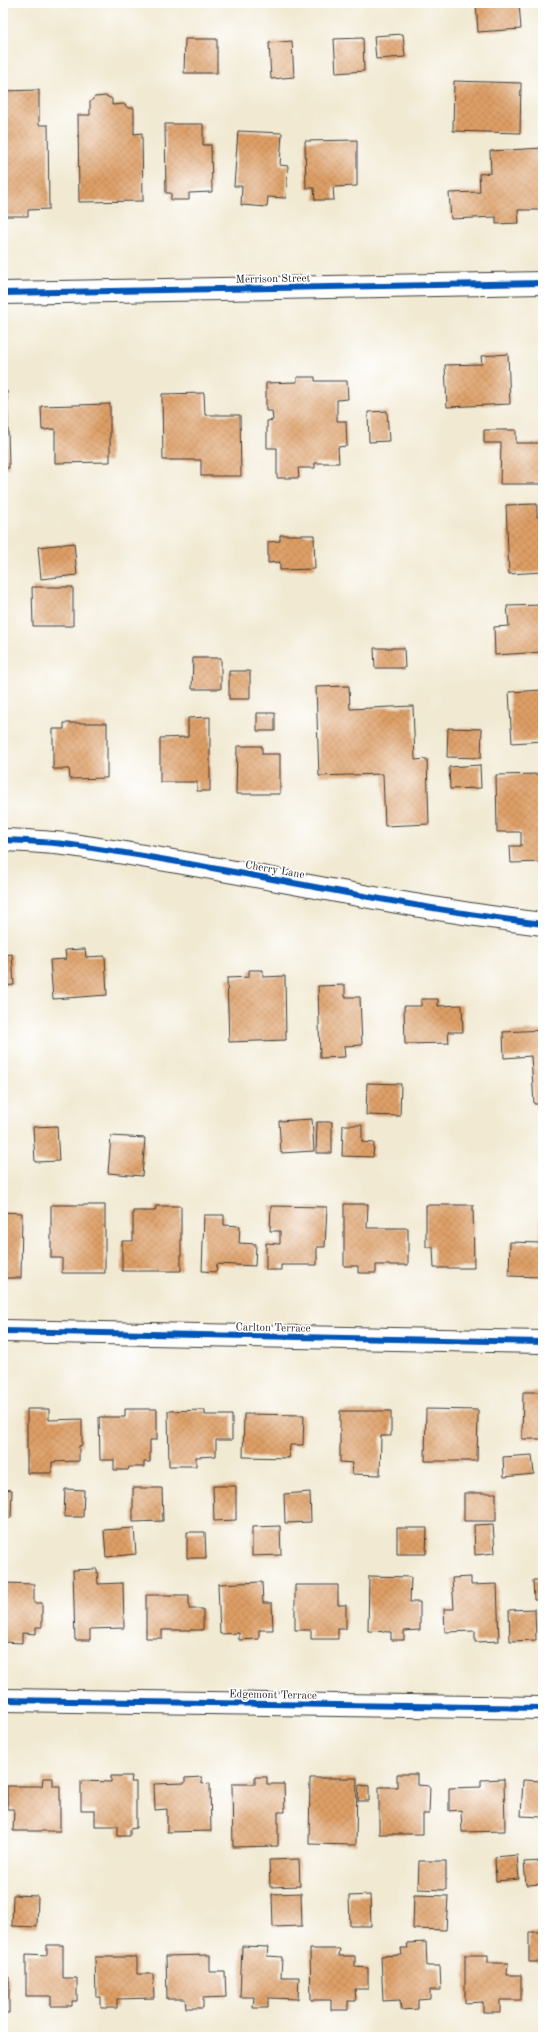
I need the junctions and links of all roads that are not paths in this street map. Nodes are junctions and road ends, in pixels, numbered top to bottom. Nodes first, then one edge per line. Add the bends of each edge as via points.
1 (543, 283) edge
2 (3, 293) edge
3 (3, 840) edge
4 (543, 924) edge
5 (3, 1331) edge
6 (543, 1342) edge
7 (3, 1700) edge
8 (543, 1708) edge

1 - 2 street, Merrison Street
3 - 4 street, Cherry Lane via 71,845 408,904
5 - 6 street, Carlton Terrace
7 - 8 street, Edgemont Terrace

